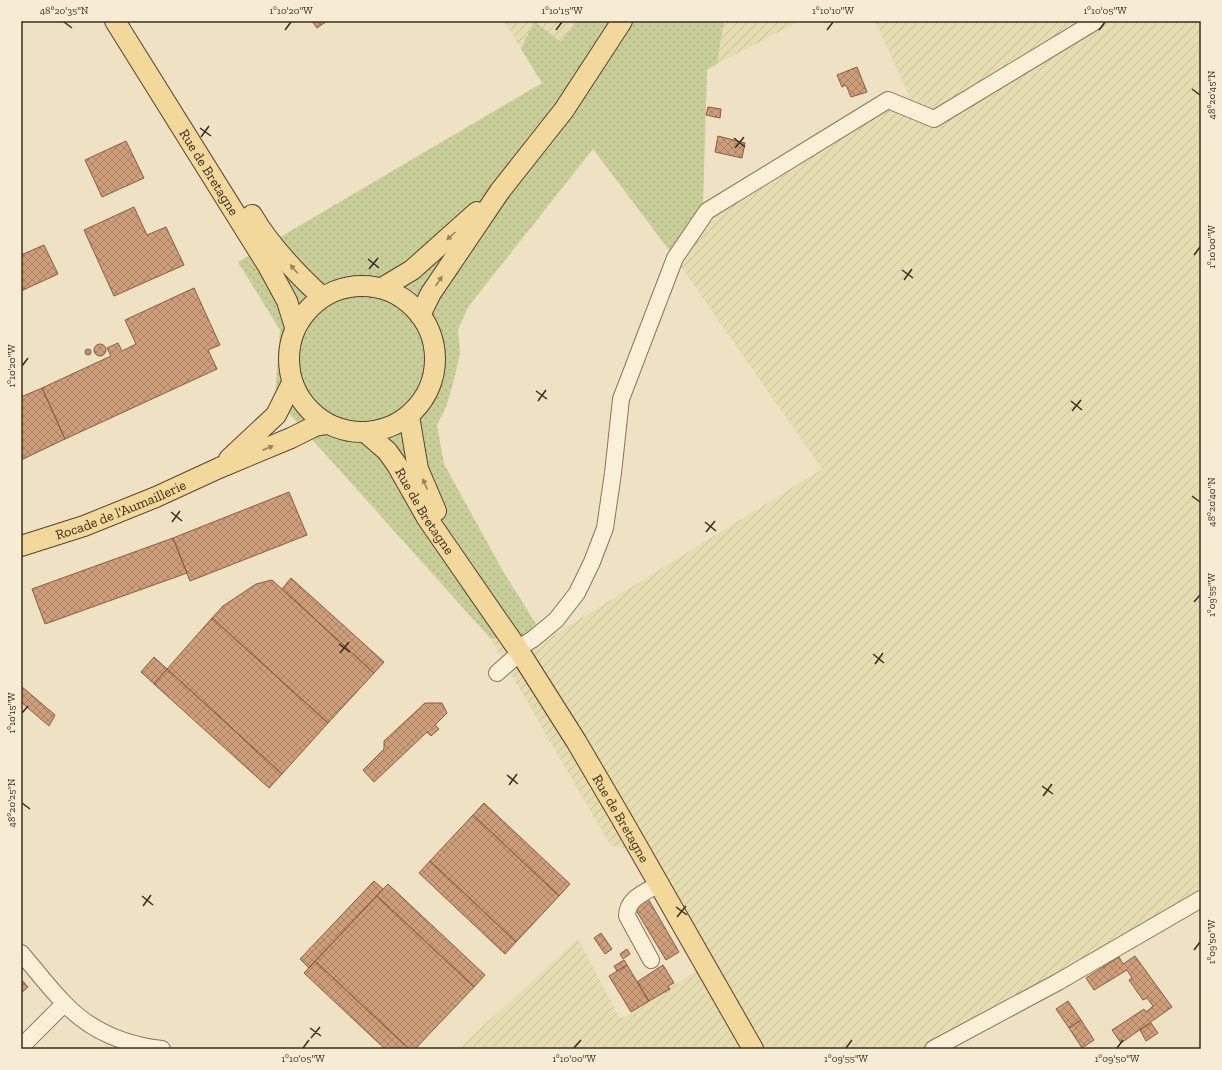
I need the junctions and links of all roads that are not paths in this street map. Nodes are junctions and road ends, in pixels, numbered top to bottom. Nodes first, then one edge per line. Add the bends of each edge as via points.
1 (115, 21) edge
2 (129, 21) edge
3 (622, 21) edge
4 (1096, 21) edge
5 (500, 191) junction
6 (382, 288) junction
7 (322, 297) junction
8 (420, 315) junction
9 (295, 327) junction
10 (292, 383) junction
11 (409, 416) junction
12 (327, 424) junction
13 (365, 432) junction
14 (219, 468) junction
15 (21, 546) edge
16 (481, 594) junction
17 (520, 650) junction
18 (497, 673) dead end
19 (659, 884) junction
20 (1201, 899) edge
21 (21, 953) edge
22 (651, 960) dead end
23 (64, 1004) junction
24 (21, 1047) edge
25 (162, 1049) edge
26 (753, 1049) edge
27 (933, 1049) edge

1 - 9 main road, Rue de Bretagne via 268,266 287,301
7 -> 2 main road, Rue de Bretagne via 303,280 260,229
3 - 5 main road via 564,110
4 - 17 street via 934,119 888,100 707,211 675,258 621,399 605,528 592,562 577,593 556,620
5 -> 6 main road via 412,270
8 -> 5 main road via 431,293
6 - 7 main road via 362,285 341,288
6 - 8 main road via 398,295 412,305
7 - 9 main road via 306,310
8 - 11 main road via 432,337 436,359 433,380 423,400
9 - 10 main road via 288,355
10 - 12 main road via 300,400 312,414
10 - 14 main road, Rocade de l'Aumaillerie via 276,415
11 - 13 main road via 386,429
16 -> 11 main road, Rue de Bretagne via 447,535 418,469
12 - 13 main road
14 -> 12 main road, Rocade de l'Aumaillerie via 315,426
13 - 16 main road, Rue de Bretagne via 387,451 427,518
14 - 15 main road, Rocade de l'Aumaillerie via 84,526
16 - 17 main road, Rue de Bretagne
17 - 18 street
17 - 19 main road, Rue de Bretagne
19 - 22 street via 633,900 627,908 627,916
19 - 26 main road, Rue de Bretagne
20 - 27 street via 1058,982
21 - 23 street
23 - 24 street
23 - 25 street via 85,1022 110,1036 147,1048

